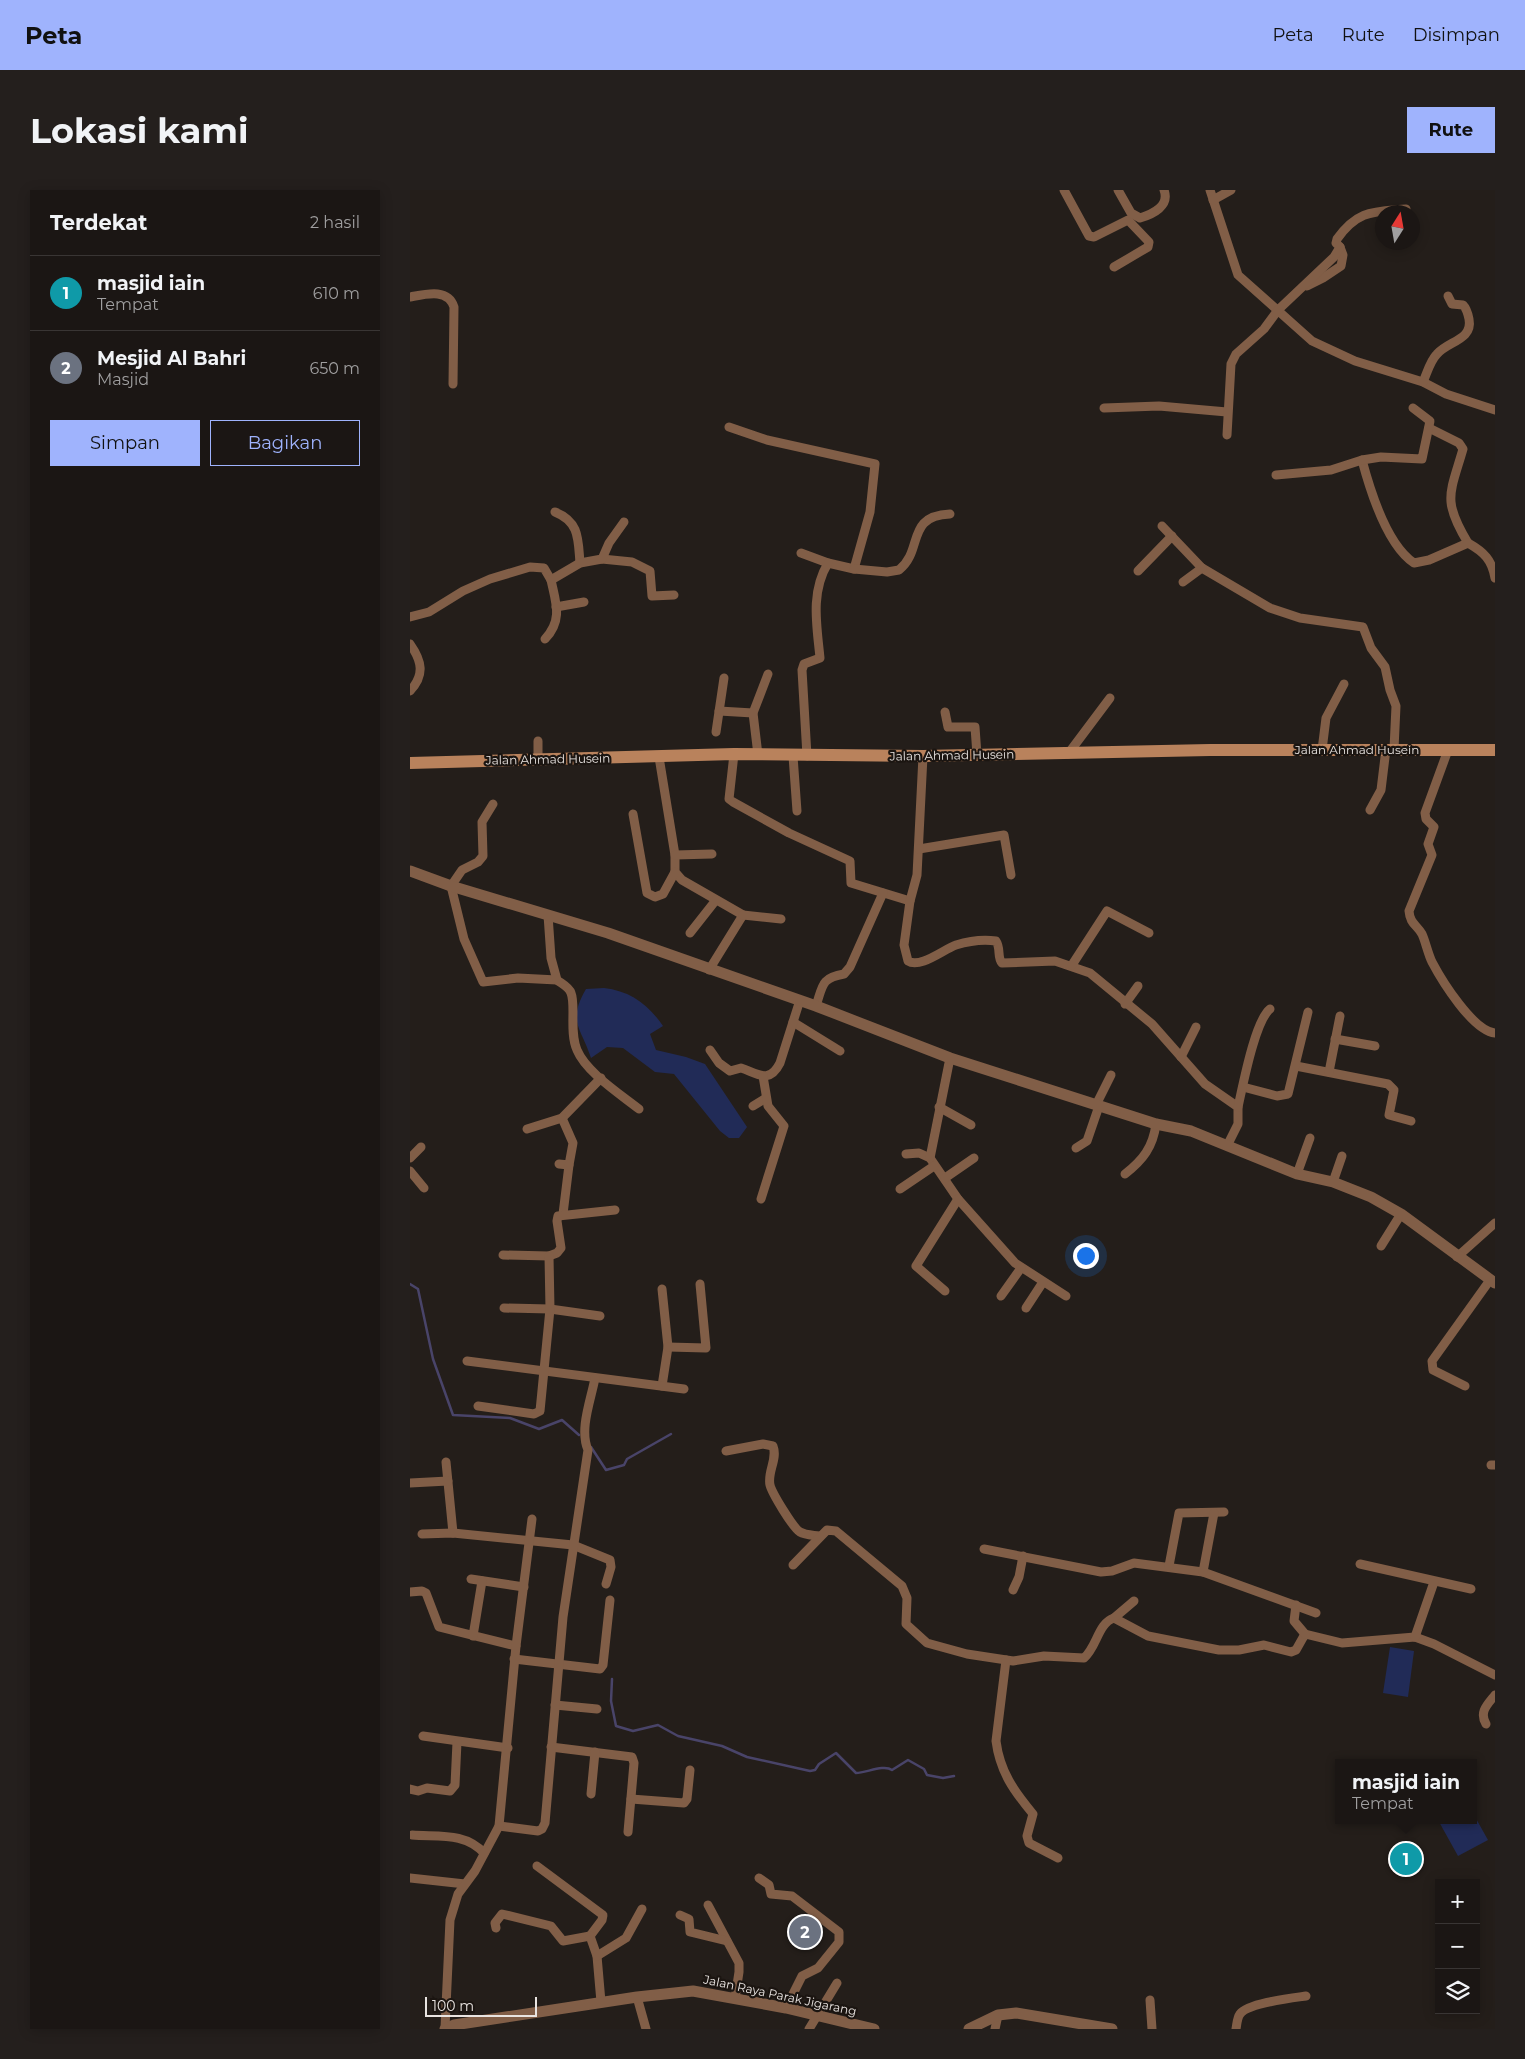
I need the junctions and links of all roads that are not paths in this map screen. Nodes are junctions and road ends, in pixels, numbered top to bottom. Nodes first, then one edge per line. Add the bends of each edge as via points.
1 (1064, 190) edge
2 (1118, 190) edge
3 (1164, 190) edge
4 (1210, 190) edge
5 (1231, 190) edge
6 (1213, 200) junction
7 (1375, 211) edge
8 (1114, 266) dead end
9 (410, 296) edge
10 (1448, 296) dead end
11 (1278, 310) junction
12 (1423, 382) junction
13 (453, 384) dead end
14 (1104, 408) dead end
15 (1413, 408) dead end
16 (1495, 410) edge
17 (1227, 412) junction
18 (729, 426) dead end
19 (1429, 428) junction
20 (1227, 435) dead end
21 (1362, 460) junction
22 (1276, 475) dead end
23 (555, 512) dead end
24 (950, 514) dead end
25 (624, 522) dead end
26 (1162, 526) dead end
27 (1172, 536) junction
28 (1468, 543) junction
29 (800, 553) dead end
30 (602, 559) junction
31 (1494, 562) edge
32 (580, 563) junction
33 (828, 563) junction
34 (1202, 568) junction
35 (854, 569) junction
36 (1138, 571) dead end
37 (1495, 578) edge
38 (551, 580) junction
39 (1182, 582) dead end
40 (674, 595) dead end
41 (584, 602) dead end
42 (556, 607) junction
43 (410, 617) edge
44 (545, 639) dead end
45 (410, 644) edge
46 (768, 674) dead end
47 (724, 678) dead end
48 (1344, 684) dead end
49 (410, 691) edge
50 (1110, 698) dead end
51 (719, 711) junction
52 (945, 712) dead end
53 (753, 713) junction
54 (716, 732) dead end
55 (538, 741) dead end
56 (1390, 749) junction
57 (1322, 750) junction
58 (1448, 750) junction
59 (1495, 750) edge
60 (734, 754) junction
61 (1068, 754) junction
62 (758, 755) junction
63 (977, 755) junction
64 (793, 756) junction
65 (807, 756) junction
66 (923, 756) junction
67 (659, 757) junction
68 (538, 759) junction
69 (410, 763) edge
70 (494, 804) dead end
71 (1370, 810) dead end
72 (798, 811) dead end
73 (633, 814) dead end
74 (919, 849) junction
75 (712, 854) dead end
76 (675, 855) junction
77 (410, 871) edge
78 (675, 872) junction
79 (1011, 875) dead end
80 (451, 886) junction
81 (882, 893) junction
82 (716, 900) junction
83 (910, 901) junction
84 (548, 915) junction
85 (743, 915) junction
86 (781, 919) dead end
87 (690, 933) dead end
88 (1149, 934) dead end
89 (1072, 965) junction
90 (709, 970) junction
91 (557, 980) junction
92 (1138, 986) dead end
93 (800, 1000) junction
94 (1125, 1004) junction
95 (816, 1006) junction
96 (1270, 1009) dead end
97 (1308, 1012) dead end
98 (1340, 1016) dead end
99 (793, 1022) junction
100 (1196, 1027) dead end
101 (1495, 1033) edge
102 (1335, 1039) junction
103 (1375, 1046) dead end
104 (710, 1050) dead end
105 (840, 1051) dead end
106 (1180, 1057) junction
107 (950, 1058) junction
108 (1296, 1066) junction
109 (1329, 1072) junction
110 (1111, 1075) dead end
111 (763, 1076) junction
112 (601, 1078) junction
113 (1243, 1087) junction
114 (766, 1098) junction
115 (1098, 1105) junction
116 (753, 1106) dead end
117 (1238, 1106) junction
118 (939, 1107) junction
119 (639, 1108) dead end
120 (562, 1118) junction
121 (1411, 1121) dead end
122 (1156, 1124) junction
123 (971, 1125) dead end
124 (527, 1129) dead end
125 (1310, 1138) dead end
126 (1227, 1146) junction
127 (421, 1148) dead end
128 (1076, 1148) dead end
129 (906, 1154) dead end
130 (1342, 1156) dead end
131 (410, 1158) edge
132 (974, 1158) dead end
133 (932, 1162) junction
134 (559, 1164) dead end
135 (569, 1165) junction
136 (410, 1171) edge
137 (1125, 1174) dead end
138 (1297, 1174) junction
139 (945, 1178) junction
140 (1333, 1182) junction
141 (424, 1188) dead end
142 (900, 1189) dead end
143 (760, 1199) dead end
144 (958, 1199) junction
145 (615, 1210) dead end
146 (563, 1214) junction
147 (1401, 1214) junction
148 (1495, 1223) edge
149 (1380, 1246) dead end
150 (503, 1255) dead end
151 (549, 1256) junction
152 (1457, 1257) junction
153 (1021, 1268) junction
154 (1493, 1281) edge
155 (1043, 1282) junction
156 (700, 1284) dead end
157 (662, 1288) dead end
158 (945, 1291) dead end
159 (1001, 1296) dead end
160 (1066, 1296) dead end
161 (504, 1308) dead end
162 (550, 1308) junction
163 (1026, 1308) dead end
164 (600, 1316) dead end
165 (668, 1347) junction
166 (467, 1361) dead end
167 (545, 1371) junction
168 (595, 1378) junction
169 (662, 1386) junction
170 (1465, 1386) dead end
171 (684, 1389) dead end
172 (478, 1406) dead end
173 (726, 1451) dead end
174 (446, 1462) dead end
175 (448, 1482) junction
176 (410, 1483) edge
177 (1224, 1512) dead end
178 (1214, 1513) junction
179 (532, 1519) dead end
180 (453, 1533) junction
181 (422, 1534) dead end
182 (819, 1536) junction
183 (529, 1542) junction
184 (574, 1546) junction
185 (984, 1549) dead end
186 (1024, 1556) junction
187 (1360, 1564) dead end
188 (793, 1565) dead end
189 (1169, 1566) junction
190 (1203, 1572) junction
191 (471, 1579) dead end
192 (482, 1581) junction
193 (1434, 1582) junction
194 (606, 1584) dead end
195 (524, 1587) junction
196 (1471, 1589) dead end
197 (1013, 1590) dead end
198 (410, 1592) edge
199 (610, 1600) dead end
200 (1134, 1601) dead end
201 (1296, 1604) junction
202 (1316, 1613) dead end
203 (1114, 1618) junction
204 (1305, 1634) junction
205 (473, 1636) junction
206 (1416, 1637) junction
207 (516, 1646) junction
208 (514, 1659) junction
209 (1006, 1660) junction
210 (559, 1665) junction
211 (1495, 1675) edge
212 (1495, 1695) edge
213 (555, 1705) junction
214 (597, 1709) dead end
215 (1486, 1724) dead end
216 (422, 1736) dead end
217 (458, 1742) junction
218 (551, 1747) junction
219 (508, 1748) junction
220 (595, 1752) junction
221 (690, 1770) dead end
222 (410, 1789) edge
223 (591, 1794) dead end
224 (631, 1799) junction
225 (500, 1826) junction
226 (628, 1832) dead end
227 (412, 1835) dead end
228 (484, 1853) junction
229 (1058, 1858) dead end
230 (537, 1866) dead end
231 (410, 1878) edge
232 (759, 1878) dead end
233 (465, 1884) junction
234 (708, 1906) dead end
235 (642, 1909) dead end
236 (680, 1915) dead end
237 (496, 1928) dead end
238 (590, 1936) junction
239 (727, 1941) junction
240 (596, 1956) junction
241 (837, 1984) dead end
242 (1306, 1996) dead end
243 (638, 1997) junction
244 (735, 1998) junction
245 (1150, 2000) dead end
246 (601, 2002) junction
247 (786, 2008) junction
248 (817, 2016) junction
249 (998, 2016) junction
250 (445, 2028) edge
251 (646, 2029) edge
252 (809, 2029) edge
253 (874, 2029) edge
254 (968, 2029) edge
255 (995, 2029) edge
256 (1112, 2029) edge
257 (1152, 2029) edge
258 (1236, 2029) edge

1 - 8 street via 1089,236 1094,237 1125,220 1148,242 1148,248
2 - 3 street via 1131,213 1140,218 1163,206 1166,199
4 - 6 street
5 - 6 street
6 - 11 street via 1238,275
7 - 11 street via 1362,215 1337,239 1340,247 1334,257
9 - 13 street via 438,293 452,301
10 - 12 street via 1452,304 1466,308 1470,328 1466,335 1436,354
11 - 12 street via 1312,341 1355,361
11 - 17 street via 1264,329 1233,359
12 - 16 street via 1446,394
14 - 17 street via 1159,406
15 - 19 street via 1430,420
17 - 20 street
18 - 35 street via 767,440 874,464 870,512
19 - 21 street via 1422,459 1381,457
19 - 28 street via 1459,443 1462,449 1449,496 1452,512
21 - 22 street via 1331,470
21 - 28 street via 1376,510 1406,558 1414,563 1429,560
23 - 32 street via 573,524
24 - 35 street via 936,515 925,521 899,570
25 - 30 street
26 - 27 street
27 - 34 street
27 - 36 street
28 - 31 street
29 - 33 street
30 - 32 street
30 - 40 street via 637,564 650,571 652,596
31 - 37 street
32 - 38 street
33 - 35 street
33 - 65 street via 819,579 816,609 820,658 804,664 802,670
34 - 39 street
34 - 56 street via 1270,608 1300,618 1363,627 1385,667 1396,706
38 - 42 street
38 - 43 street via 540,566 520,569 474,585 442,606
41 - 42 street
42 - 44 street via 555,628
45 - 49 street via 421,667 418,681
46 - 53 street
47 - 51 street
48 - 57 street via 1326,718
50 - 61 street
51 - 53 street
51 - 54 street
52 - 63 street via 948,728 975,727
53 - 62 street
55 - 68 street
56 - 57 main road, Jalan Ahmad Husein
56 - 58 main road, Jalan Ahmad Husein
56 - 71 street via 1381,790
57 - 61 main road, Jalan Ahmad Husein
58 - 59 main road, Jalan Ahmad Husein
58 - 101 street via 1425,814 1434,827 1428,844 1432,855 1409,912 1410,919 1423,936 1433,964 1450,992 1478,1024 1487,1032
60 - 62 main road, Jalan Ahmad Husein
60 - 67 main road, Jalan Ahmad Husein
60 - 81 street via 729,799 789,833 847,859 851,864 851,883
61 - 63 main road, Jalan Ahmad Husein
62 - 64 main road, Jalan Ahmad Husein
63 - 66 main road, Jalan Ahmad Husein
64 - 65 main road, Jalan Ahmad Husein
64 - 72 street
65 - 66 main road, Jalan Ahmad Husein
66 - 74 street
67 - 68 main road, Jalan Ahmad Husein
67 - 76 street
68 - 69 main road, Jalan Ahmad Husein
70 - 80 street via 482,822 484,856 462,870
73 - 78 street via 647,892 655,897 663,894
74 - 79 street via 1004,835
74 - 83 street via 918,875
75 - 76 street
76 - 78 street
77 - 80 street
78 - 82 street via 682,880
80 - 84 street
80 - 91 street via 462,931 483,982 518,978
81 - 83 street
81 - 95 street via 850,967 844,974 825,980
82 - 85 street
82 - 87 street
83 - 89 street via 904,946 910,963 920,962 956,945 987,940 998,944 1002,963 1048,960
84 - 90 street
84 - 91 street via 551,958
85 - 86 street
85 - 90 street
88 - 89 street via 1107,911
89 - 94 street via 1090,973
90 - 93 street
91 - 112 street via 571,993 571,1022 577,1050
92 - 94 street
93 - 95 street
93 - 99 street
94 - 106 street via 1152,1024
95 - 107 street
96 - 113 street via 1264,1014
97 - 108 street
98 - 102 street
99 - 105 street
99 - 111 street via 777,1070
100 - 106 street
102 - 103 street
102 - 109 street
104 - 111 street via 724,1068 733,1071 743,1068
106 - 117 street via 1205,1084
107 - 115 street
107 - 118 street
108 - 109 street
108 - 113 street via 1285,1096
109 - 121 street via 1388,1084 1394,1090 1389,1115
110 - 115 street
111 - 114 street
112 - 119 street
112 - 120 street
113 - 117 street
114 - 116 street
114 - 143 street via 768,1106 784,1126
115 - 122 street
115 - 128 street via 1087,1141
117 - 126 street via 1238,1124
118 - 123 street
118 - 133 street
120 - 124 street
120 - 135 street via 573,1143
122 - 126 street via 1191,1131
122 - 137 street via 1147,1154
125 - 138 street
126 - 138 street
127 - 131 street
129 - 133 street via 919,1153
130 - 140 street
132 - 139 street
133 - 139 street
133 - 142 street
134 - 135 street
135 - 146 street
136 - 141 street
138 - 140 street
139 - 144 street
140 - 147 street via 1371,1197
144 - 153 street
144 - 158 street via 916,1265
145 - 146 street
146 - 151 street via 556,1221 560,1251
147 - 149 street
147 - 152 street
148 - 152 street
150 - 151 street
151 - 162 street
152 - 154 street
153 - 155 street
153 - 159 street
154 - 170 street via 1432,1361 1433,1370
155 - 160 street
155 - 163 street
156 - 165 street via 706,1348
157 - 165 street
161 - 162 street
162 - 164 street
162 - 167 street
165 - 169 street
166 - 167 street
167 - 168 street
167 - 172 street via 537,1414
168 - 169 street
168 - 184 street via 584,1441 588,1450
169 - 171 street
173 - 182 street via 763,1444 773,1446 772,1490 797,1529 804,1534
174 - 175 street
175 - 176 street
175 - 180 street
177 - 178 street
178 - 189 street via 1178,1514
178 - 190 street
179 - 183 street
180 - 181 street
180 - 183 street
182 - 188 street
182 - 209 street via 827,1530 836,1531 902,1586 907,1598 906,1624 927,1643
183 - 184 street
183 - 195 street
184 - 194 street via 610,1560
184 - 210 street
185 - 186 street
186 - 189 street via 1101,1572 1134,1563
186 - 197 street
187 - 193 street
189 - 190 street
190 - 201 street
191 - 192 street
192 - 195 street
192 - 205 street
193 - 196 street
193 - 206 street
195 - 207 street
198 - 205 street via 426,1593 439,1627
199 - 210 street via 602,1668
200 - 203 street
201 - 202 street
201 - 204 street via 1294,1622
203 - 204 street via 1148,1636 1219,1650 1264,1645 1291,1652 1298,1648
203 - 209 street via 1103,1626 1091,1652 1084,1658 1044,1656
204 - 206 street via 1342,1643
205 - 207 street
206 - 211 street
207 - 208 street
208 - 210 street
208 - 219 street
209 - 229 street via 996,1741 1000,1760 1009,1785 1033,1814 1027,1836 1029,1844
210 - 213 street
212 - 215 street via 1483,1711
213 - 214 street
213 - 218 street
216 - 217 street
217 - 219 street
217 - 222 street via 455,1785 450,1791
218 - 220 street
218 - 225 street via 542,1829
219 - 225 street
220 - 223 street
220 - 224 street via 628,1755 634,1759
221 - 224 street via 684,1803
224 - 226 street
225 - 228 street
227 - 228 street via 461,1838 476,1844
228 - 233 street
230 - 238 street via 601,1912 603,1918
231 - 233 street
232 - 247 street via 769,1885 771,1894 792,1896 840,1936 839,1942 818,1968 802,1976
233 - 250 street via 458,1894 450,1920
234 - 239 street
235 - 240 street via 626,1938
236 - 239 street via 689,1919 690,1932
237 - 238 street via 502,1914 551,1926 563,1941
238 - 240 street
239 - 244 street via 740,1968
240 - 246 street
241 - 248 street
242 - 258 street via 1285,1998 1244,2010 1239,2015
243 - 244 street, Jalan Raya Parak Jigarang via 693,1991
243 - 246 street, Jalan Raya Parak Jigarang
243 - 251 street
244 - 247 street, Jalan Raya Parak Jigarang
245 - 257 street
246 - 250 street, Jalan Raya Parak Jigarang
247 - 248 street, Jalan Raya Parak Jigarang
248 - 252 street
248 - 253 street, Jalan Raya Parak Jigarang
249 - 254 street
249 - 255 street
249 - 256 street via 1016,2013

